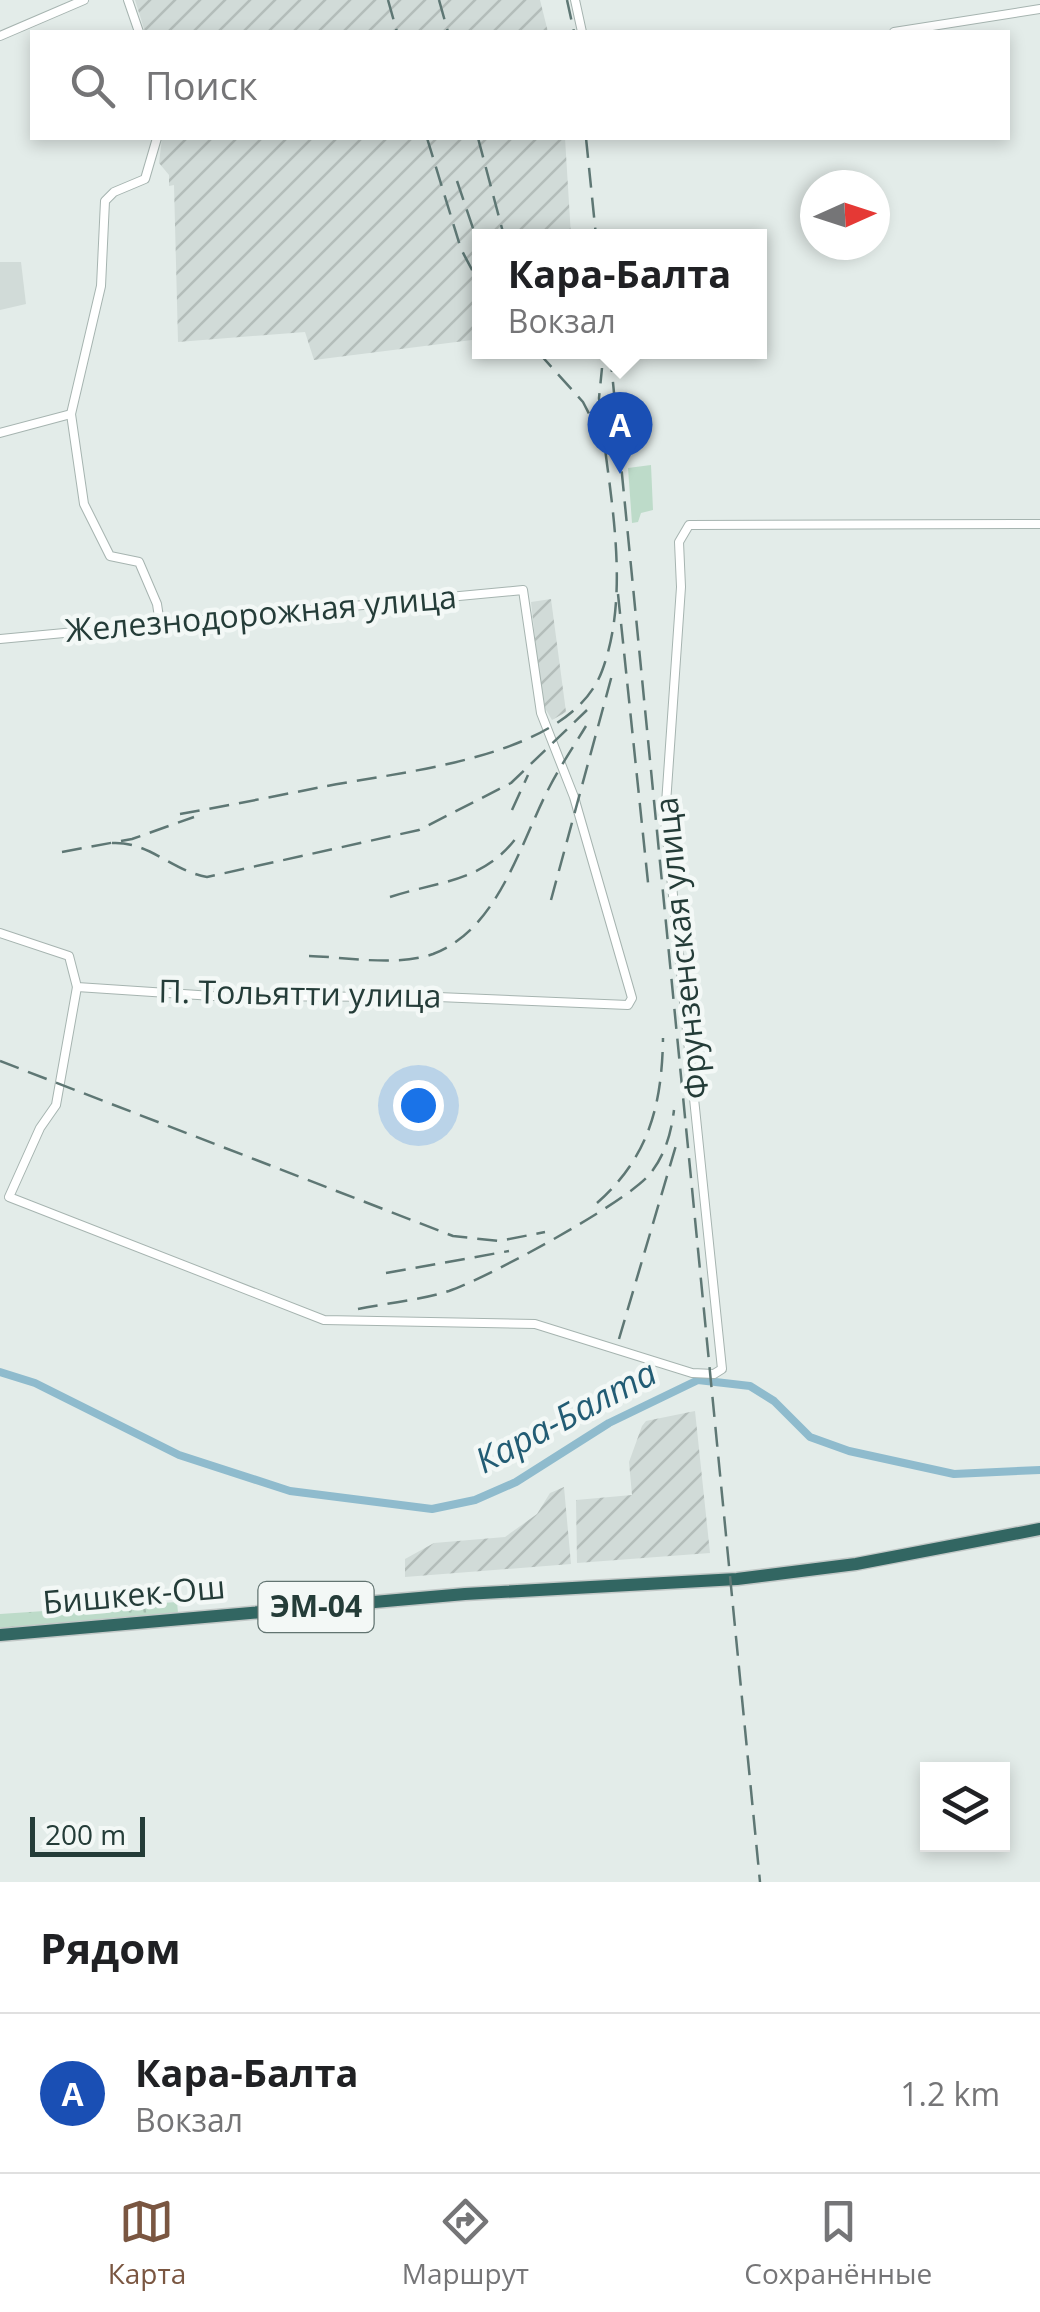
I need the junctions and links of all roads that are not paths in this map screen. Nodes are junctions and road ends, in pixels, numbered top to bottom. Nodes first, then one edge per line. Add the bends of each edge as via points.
1 (84, 0) edge
2 (128, 0) edge
3 (576, 0) edge
4 (1040, 8) edge
5 (139, 30) edge
6 (582, 30) edge
7 (906, 30) edge
8 (0, 36) edge
9 (156, 140) edge
10 (71, 414) junction
11 (0, 432) edge
12 (1040, 524) edge
13 (160, 624) junction
14 (0, 639) edge
15 (0, 933) edge
16 (77, 987) junction
17 (628, 1005) joint
18 (1040, 1529) edge
19 (0, 1635) edge

1 - 8 street
2 - 5 street
3 - 6 street
4 - 7 street
9 - 10 street via 145,178 105,201 101,286
10 - 11 street
10 - 13 street via 84,504 113,558 139,562
12 - 16 street, Фрунзенская улица via 689,524 679,542 682,588 665,818 722,1369 714,1374 536,1324 324,1320 9,1196 56,1105
13 - 14 street, Железнодорожная улица
13 - 17 street, Железнодорожная улица via 523,590 535,690 629,976
15 - 16 street via 68,956
16 - 17 street, П. Тольятти улица
18 - 19 highway, Бишкек-Ош / ЭМ-04 via 827,1568

